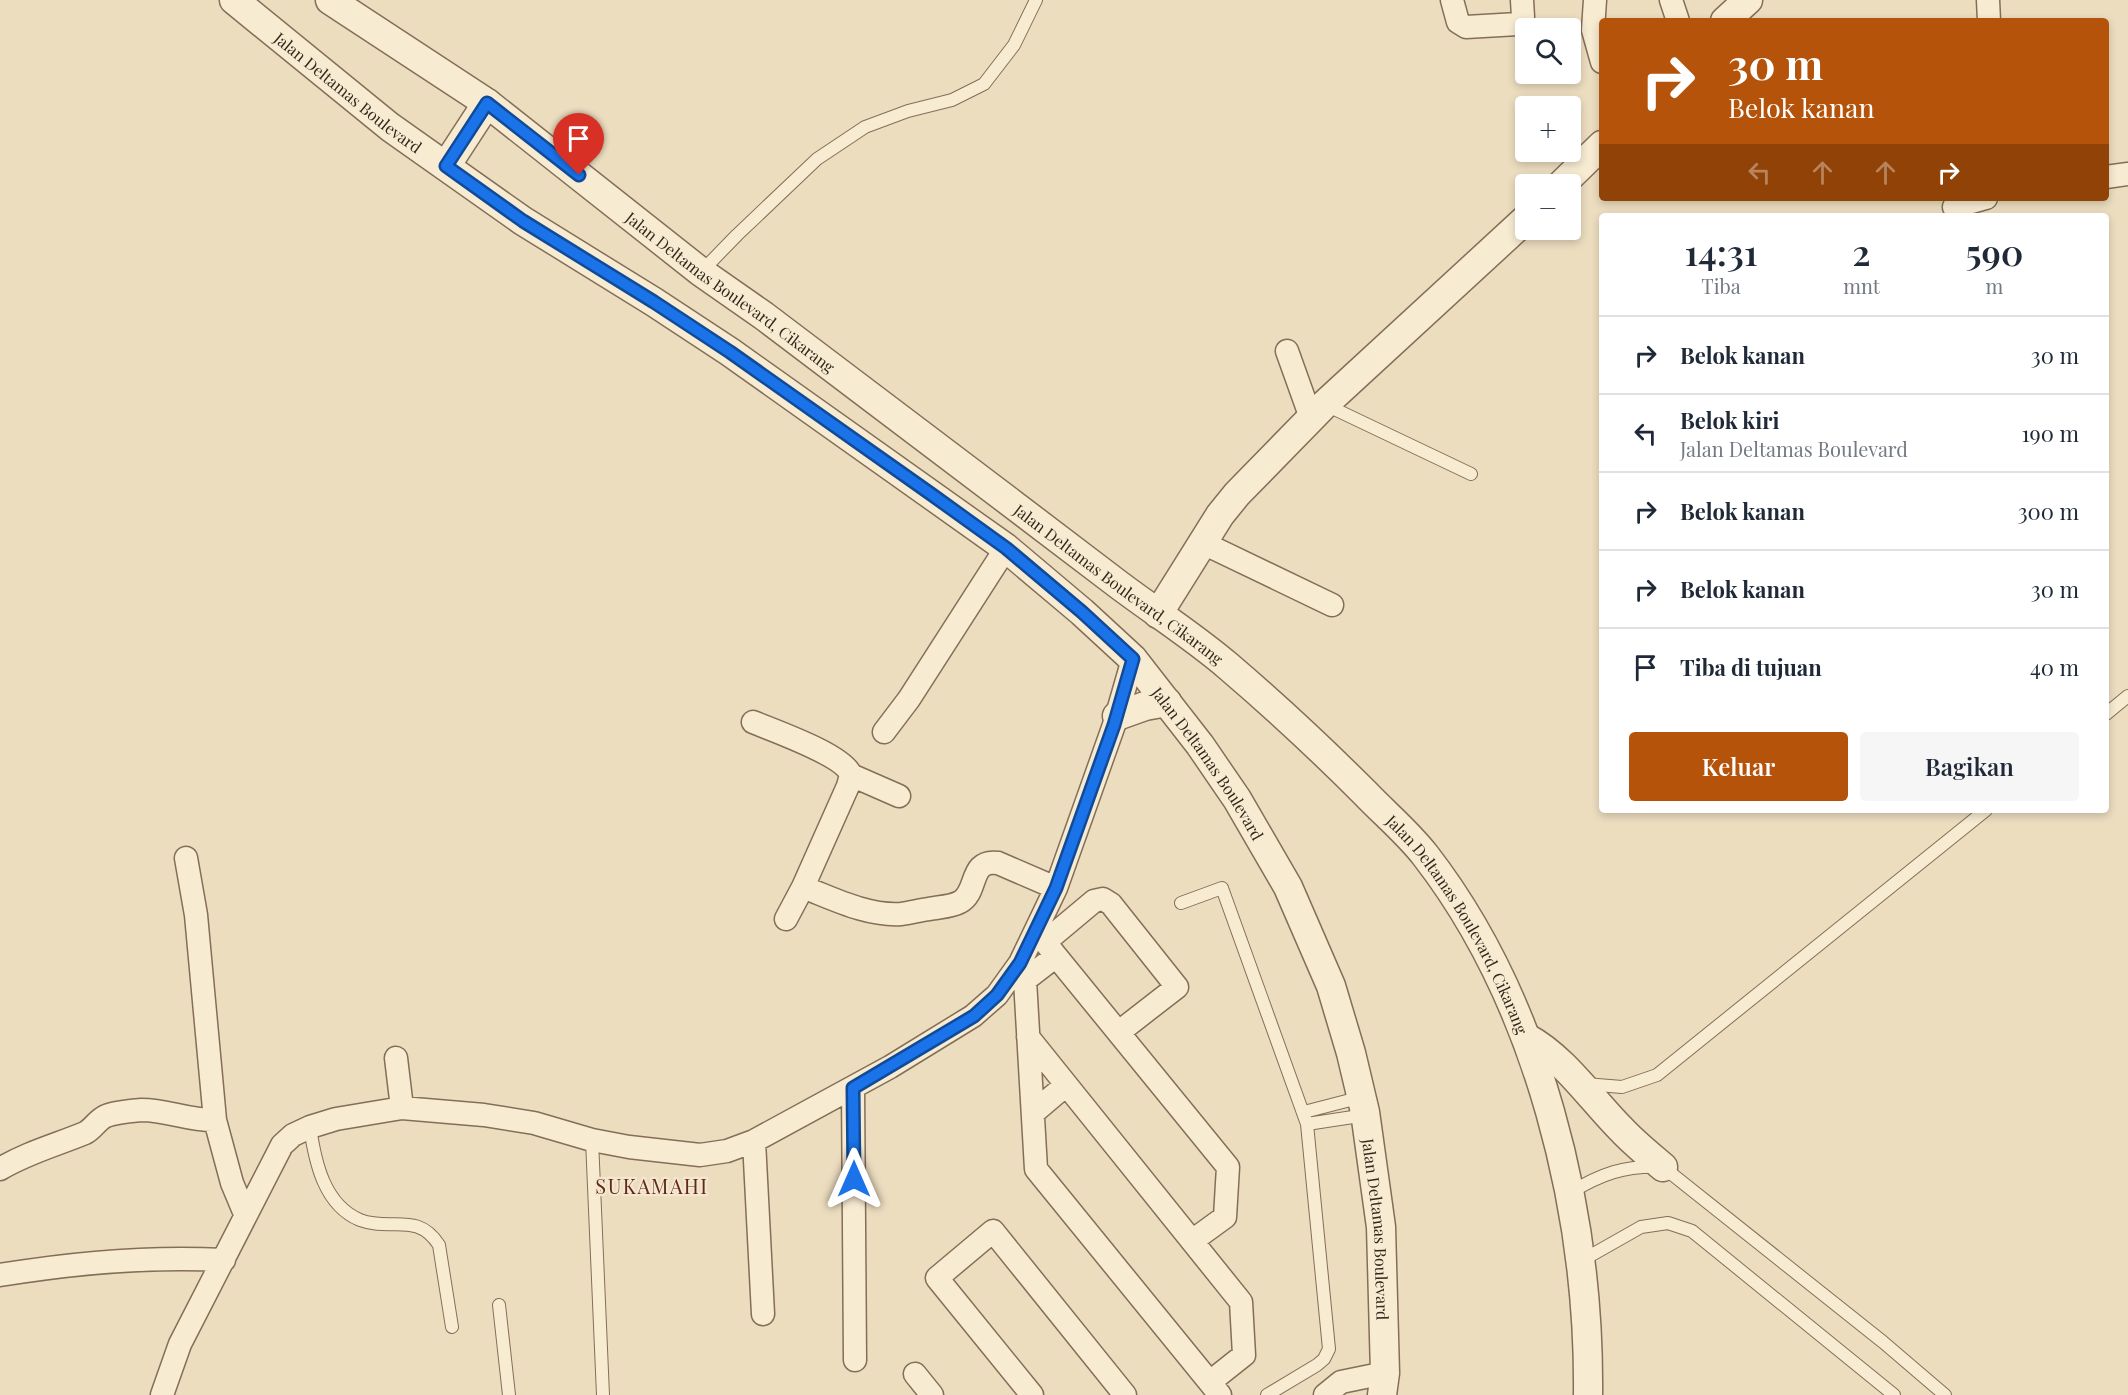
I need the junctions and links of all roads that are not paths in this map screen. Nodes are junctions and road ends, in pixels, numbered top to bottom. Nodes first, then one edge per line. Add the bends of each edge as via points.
1 (234, 0) edge
2 (330, 0) edge
3 (1036, 0) edge
4 (1452, 0) edge
5 (1522, 0) edge
6 (1595, 0) edge
7 (1671, 0) edge
8 (1748, 0) edge
9 (1988, 0) edge
10 (1677, 18) edge
11 (1728, 18) edge
12 (1989, 18) edge
13 (1599, 51) edge
14 (487, 103) junction
15 (1599, 148) edge
16 (446, 166) junction
17 (1572, 174) edge
18 (2128, 174) edge
19 (2109, 177) edge
20 (1975, 201) edge
21 (1954, 207) dead end
22 (1515, 229) edge
23 (701, 272) junction
24 (1287, 351) dead end
25 (1318, 411) junction
26 (1470, 474) dead end
27 (1203, 543) junction
28 (1006, 548) junction
29 (1332, 605) dead end
30 (1158, 614) junction
31 (1133, 659) junction
32 (2128, 696) edge
33 (1167, 702) junction
34 (2109, 712) edge
35 (1116, 716) junction
36 (753, 722) dead end
37 (884, 732) dead end
38 (850, 774) junction
39 (899, 796) dead end
40 (1982, 813) edge
41 (186, 858) dead end
42 (803, 887) junction
43 (1056, 888) junction
44 (1181, 903) dead end
45 (786, 919) dead end
46 (1056, 956) junction
47 (1119, 1032) junction
48 (1028, 1037) junction
49 (1527, 1038) junction
50 (396, 1058) dead end
51 (1580, 1084) junction
52 (1066, 1085) junction
53 (853, 1088) junction
54 (1364, 1106) junction
55 (402, 1108) junction
56 (1033, 1113) junction
57 (1306, 1118) junction
58 (215, 1120) junction
59 (310, 1127) junction
60 (592, 1140) junction
61 (754, 1141) junction
62 (1663, 1167) junction
63 (0, 1169) edge
64 (1568, 1194) junction
65 (245, 1214) junction
66 (1192, 1241) junction
67 (224, 1260) junction
68 (1581, 1261) junction
69 (0, 1275) edge
70 (499, 1305) dead end
71 (764, 1314) dead end
72 (452, 1327) dead end
73 (855, 1360) dead end
74 (915, 1374) dead end
75 (1384, 1384) edge
76 (1215, 1389) edge
77 (162, 1395) edge
78 (509, 1395) edge
79 (603, 1395) edge
80 (932, 1395) edge
81 (1032, 1395) edge
82 (1125, 1395) edge
83 (1267, 1395) edge
84 (1325, 1395) edge
85 (1588, 1395) edge
86 (1894, 1395) edge
87 (1945, 1395) edge

1 - 16 street, Jalan Deltamas Boulevard via 390,127
2 - 14 street, Jalan Deltamas Boulevard, Cikarang
3 - 23 lane via 1014,45 984,84 952,100 865,127 817,159
4 - 5 street via 1458,22 1466,27 1518,24 1523,17
6 - 13 street via 1593,30
7 - 10 street
8 - 11 street
9 - 12 street
14 - 16 street
14 - 23 street, Jalan Deltamas Boulevard, Cikarang
15 - 17 street
16 - 28 street, Jalan Deltamas Boulevard via 523,221 730,352
18 - 19 street
20 - 21 street
22 - 25 street
23 - 30 street, Jalan Deltamas Boulevard, Cikarang
24 - 25 street
25 - 26 lane
25 - 27 street via 1237,494
27 - 29 street
27 - 30 street
28 - 31 street, Jalan Deltamas Boulevard
28 - 37 street
30 - 49 street, Jalan Deltamas Boulevard, Cikarang via 1226,664 1318,746 1426,856 1464,912
31 - 33 street, Jalan Deltamas Boulevard
31 - 35 street
32 - 34 lane
33 - 35 street
33 - 54 street, Jalan Deltamas Boulevard via 1237,799 1288,887 1331,986
35 - 43 street
36 - 38 street via 807,744 844,764
38 - 39 street
38 - 42 street
40 - 51 lane via 1657,1076 1622,1087
41 - 58 street via 196,915
42 - 43 street via 859,908 902,914 962,901 978,870 991,862
42 - 45 street
43 - 53 street via 1020,963 997,995 974,1016
44 - 57 lane via 1222,888
46 - 47 street
46 - 47 street via 1046,942 1094,901 1103,899 1111,904 1177,987
46 - 48 street via 1025,980
47 - 66 street via 1228,1167 1225,1217
48 - 52 street
48 - 56 street
49 - 51 street via 1540,1045
49 - 64 street, Jalan Deltamas Boulevard, Cikarang via 1552,1118
50 - 55 street
51 - 62 street via 1621,1130
52 - 56 street
52 - 66 street
53 - 61 street
53 - 73 street
54 - 57 lane
54 - 57 lane
54 - 75 street, Jalan Deltamas Boulevard via 1381,1227
55 - 59 street
55 - 60 street via 534,1123
56 - 76 street via 1036,1169
57 - 83 lane via 1329,1349 1317,1365
58 - 63 street via 144,1110 114,1114 102,1118 88,1132 16,1159
58 - 65 street
59 - 65 street via 282,1145
59 - 72 lane via 322,1178 335,1203 362,1221 421,1226 432,1233 439,1245
60 - 61 street via 700,1155
60 - 79 lane
61 - 71 street
62 - 64 lane via 1641,1166 1608,1173
62 - 87 lane
64 - 68 street, Jalan Deltamas Boulevard, Cikarang
65 - 67 street
66 - 76 street via 1241,1302 1244,1356
67 - 69 street via 179,1258
67 - 77 street via 180,1344
68 - 85 street, Jalan Deltamas Boulevard, Cikarang via 1589,1354
68 - 86 lane via 1641,1227 1668,1223 1692,1231
70 - 78 lane
74 - 80 street
75 - 84 street via 1341,1382
81 - 82 street via 937,1278 993,1231

